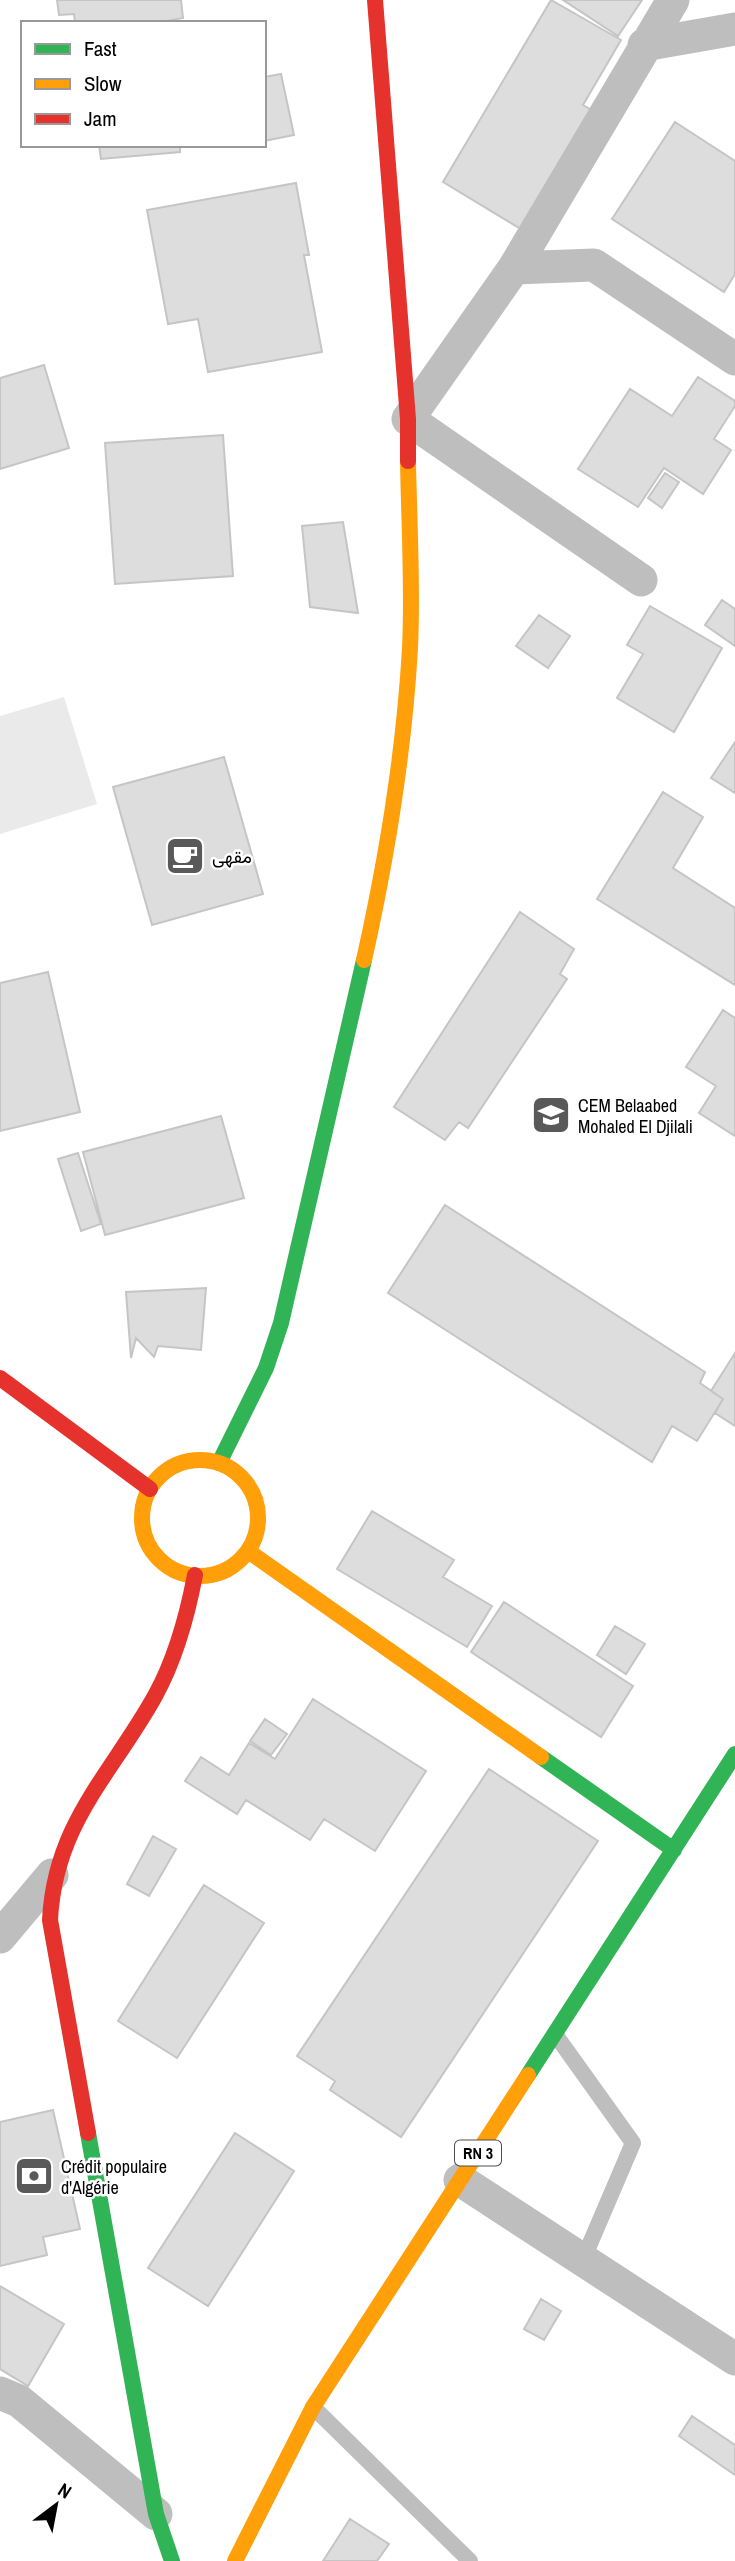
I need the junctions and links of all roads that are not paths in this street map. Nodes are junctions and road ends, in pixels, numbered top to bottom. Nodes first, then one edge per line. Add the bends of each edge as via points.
1 (376, 0) edge
2 (673, 0) edge
3 (735, 29) edge
4 (644, 46) junction
5 (514, 268) junction
6 (735, 359) edge
7 (408, 419) junction
8 (641, 580) dead end
9 (0, 1378) edge
10 (15, 1389) junction
11 (0, 1402) edge
12 (219, 1463) junction
13 (150, 1489) junction
14 (248, 1551) junction
15 (195, 1575) junction
16 (735, 1754) edge
17 (674, 1850) junction
18 (52, 1875) junction
19 (0, 1937) edge
20 (555, 2034) junction
21 (460, 2180) junction
22 (583, 2260) junction
23 (735, 2359) edge
24 (0, 2393) edge
25 (313, 2407) junction
26 (156, 2514) junction
27 (172, 2561) edge
28 (235, 2561) edge
29 (470, 2561) edge

1 - 7 street
2 - 4 street
3 - 4 street
4 - 5 street
5 - 6 street via 594,265
5 - 7 street
7 - 8 street
7 - 12 street via 410,646 401,759 384,871 281,1323 257,1389
9 - 10 street
10 - 11 lane
10 - 13 street
12 - 13 street via 203,1460 172,1467
12 - 14 street via 244,1480 258,1508
13 - 15 street via 143,1520 153,1551 179,1572
14 - 15 street via 224,1570
14 - 17 street
15 - 18 street via 177,1653 148,1709 69,1833
16 - 17 street, RN 3
17 - 20 street, RN 3
18 - 19 street
18 - 26 street via 50,1920
20 - 21 street, RN 3
20 - 22 lane via 633,2143
21 - 22 street
21 - 25 street, RN 3
22 - 23 street
24 - 26 street via 19,2402
25 - 28 street, RN 3
25 - 29 lane
26 - 27 street

